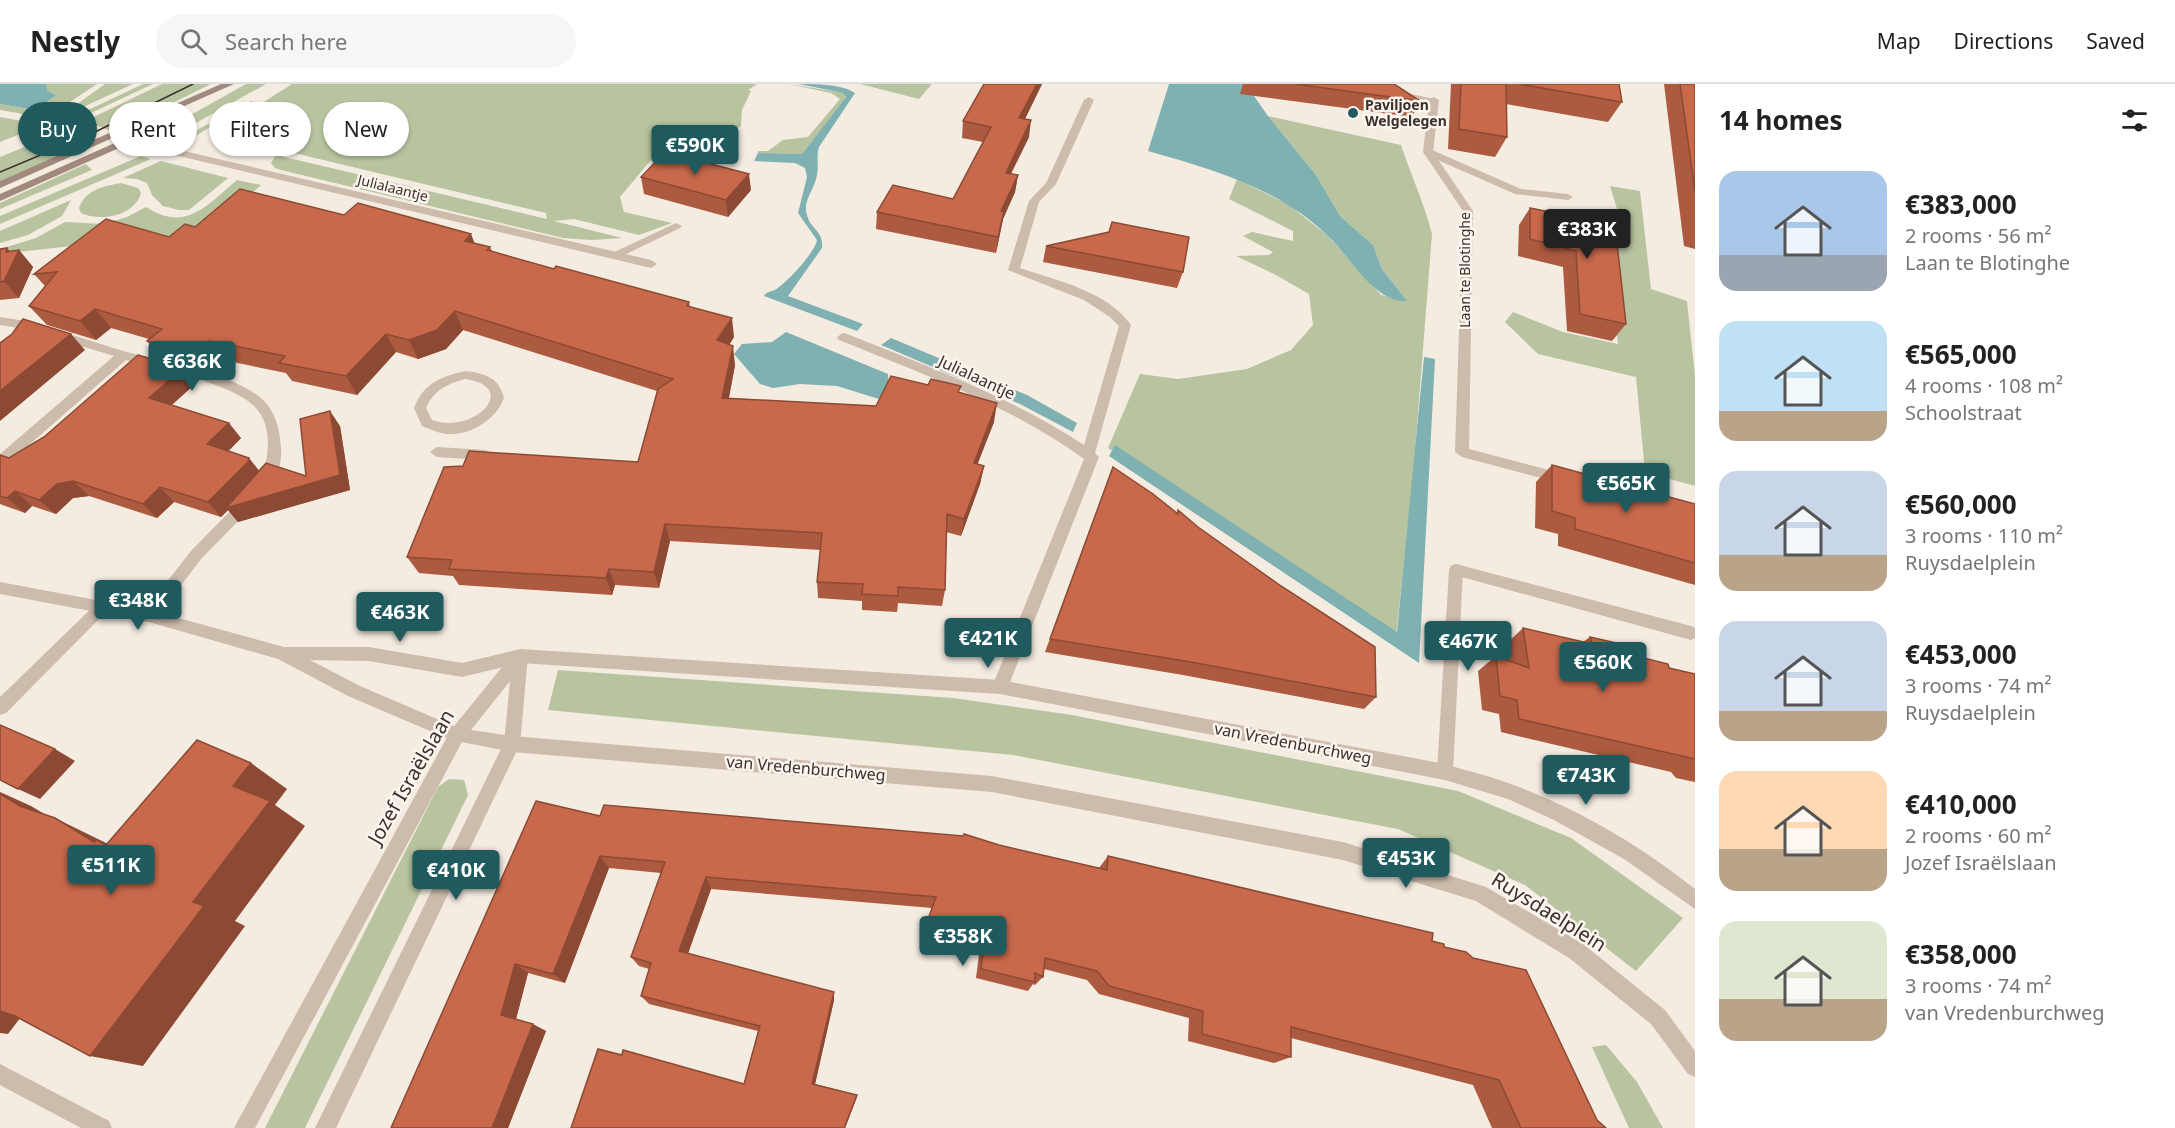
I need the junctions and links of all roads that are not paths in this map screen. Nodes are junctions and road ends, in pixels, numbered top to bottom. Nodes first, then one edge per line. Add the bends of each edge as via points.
1 (229, 84) edge
2 (1380, 84) edge
3 (209, 94) junction
4 (1089, 100) dead end
5 (197, 102) edge
6 (109, 149) edge
7 (1428, 152) junction
8 (192, 156) edge
9 (0, 184) edge
10 (1568, 197) dead end
11 (0, 198) edge
12 (676, 226) dead end
13 (614, 255) junction
14 (651, 264) dead end
15 (0, 321) edge
16 (843, 337) dead end
17 (123, 355) junction
18 (446, 429) joint
19 (437, 452) dead end
20 (495, 456) edge
21 (1090, 456) junction
22 (0, 462) edge
23 (1582, 484) edge
24 (0, 588) edge
25 (102, 607) junction
26 (149, 616) junction
27 (1691, 633) dead end
28 (282, 653) junction
29 (520, 656) junction
30 (1000, 687) junction
31 (0, 708) edge
32 (457, 735) junction
33 (512, 744) junction
34 (1445, 772) junction
35 (1343, 851) joint
36 (1695, 900) edge
37 (1695, 1067) edge
38 (0, 1074) edge
39 (102, 1128) edge
40 (244, 1128) edge
41 (326, 1128) edge

1 - 3 main road
2 - 7 street via 1394,93 1434,100
3 - 5 main road
3 - 9 main road
4 - 21 street via 1051,184 1034,201 1014,270 1096,300 1114,311 1125,325
6 - 11 main road
7 - 10 street via 1520,192
7 - 23 street, Laan te Blotinghe via 1468,211 1462,452
8 - 13 street, Julialaantje
12 - 13 street
13 - 14 street, Julialaantje
15 - 17 street via 26,325
16 - 21 street, Julialaantje via 990,400
17 - 22 street
17 - 26 street via 243,392 262,407 273,436 274,461 268,480 196,555
18 - 18 street via 462,428 483,419 494,408 496,388 486,378 465,375 443,380 426,393 420,408 427,423
19 - 20 street
21 - 30 street
24 - 25 street, van Vredenburchweg
25 - 26 street, van Vredenburchweg
25 - 31 street
26 - 28 street, van Vredenburchweg
27 - 34 street via 1456,570
28 - 29 street, van Vredenburchweg via 369,654 462,670
28 - 32 street, van Vredenburchweg via 354,691
29 - 30 street, van Vredenburchweg
29 - 32 street, Jozef Israëlslaan
29 - 33 street
30 - 34 street, van Vredenburchweg
32 - 33 street, van Vredenburchweg
32 - 40 street, Jozef Israëlslaan
33 - 35 street, van Vredenburchweg via 992,783
33 - 41 street
34 - 36 street via 1510,792 1580,824 1636,857
35 - 37 street, Ruysdaelplein via 1480,893 1576,951 1658,1017
38 - 39 street

